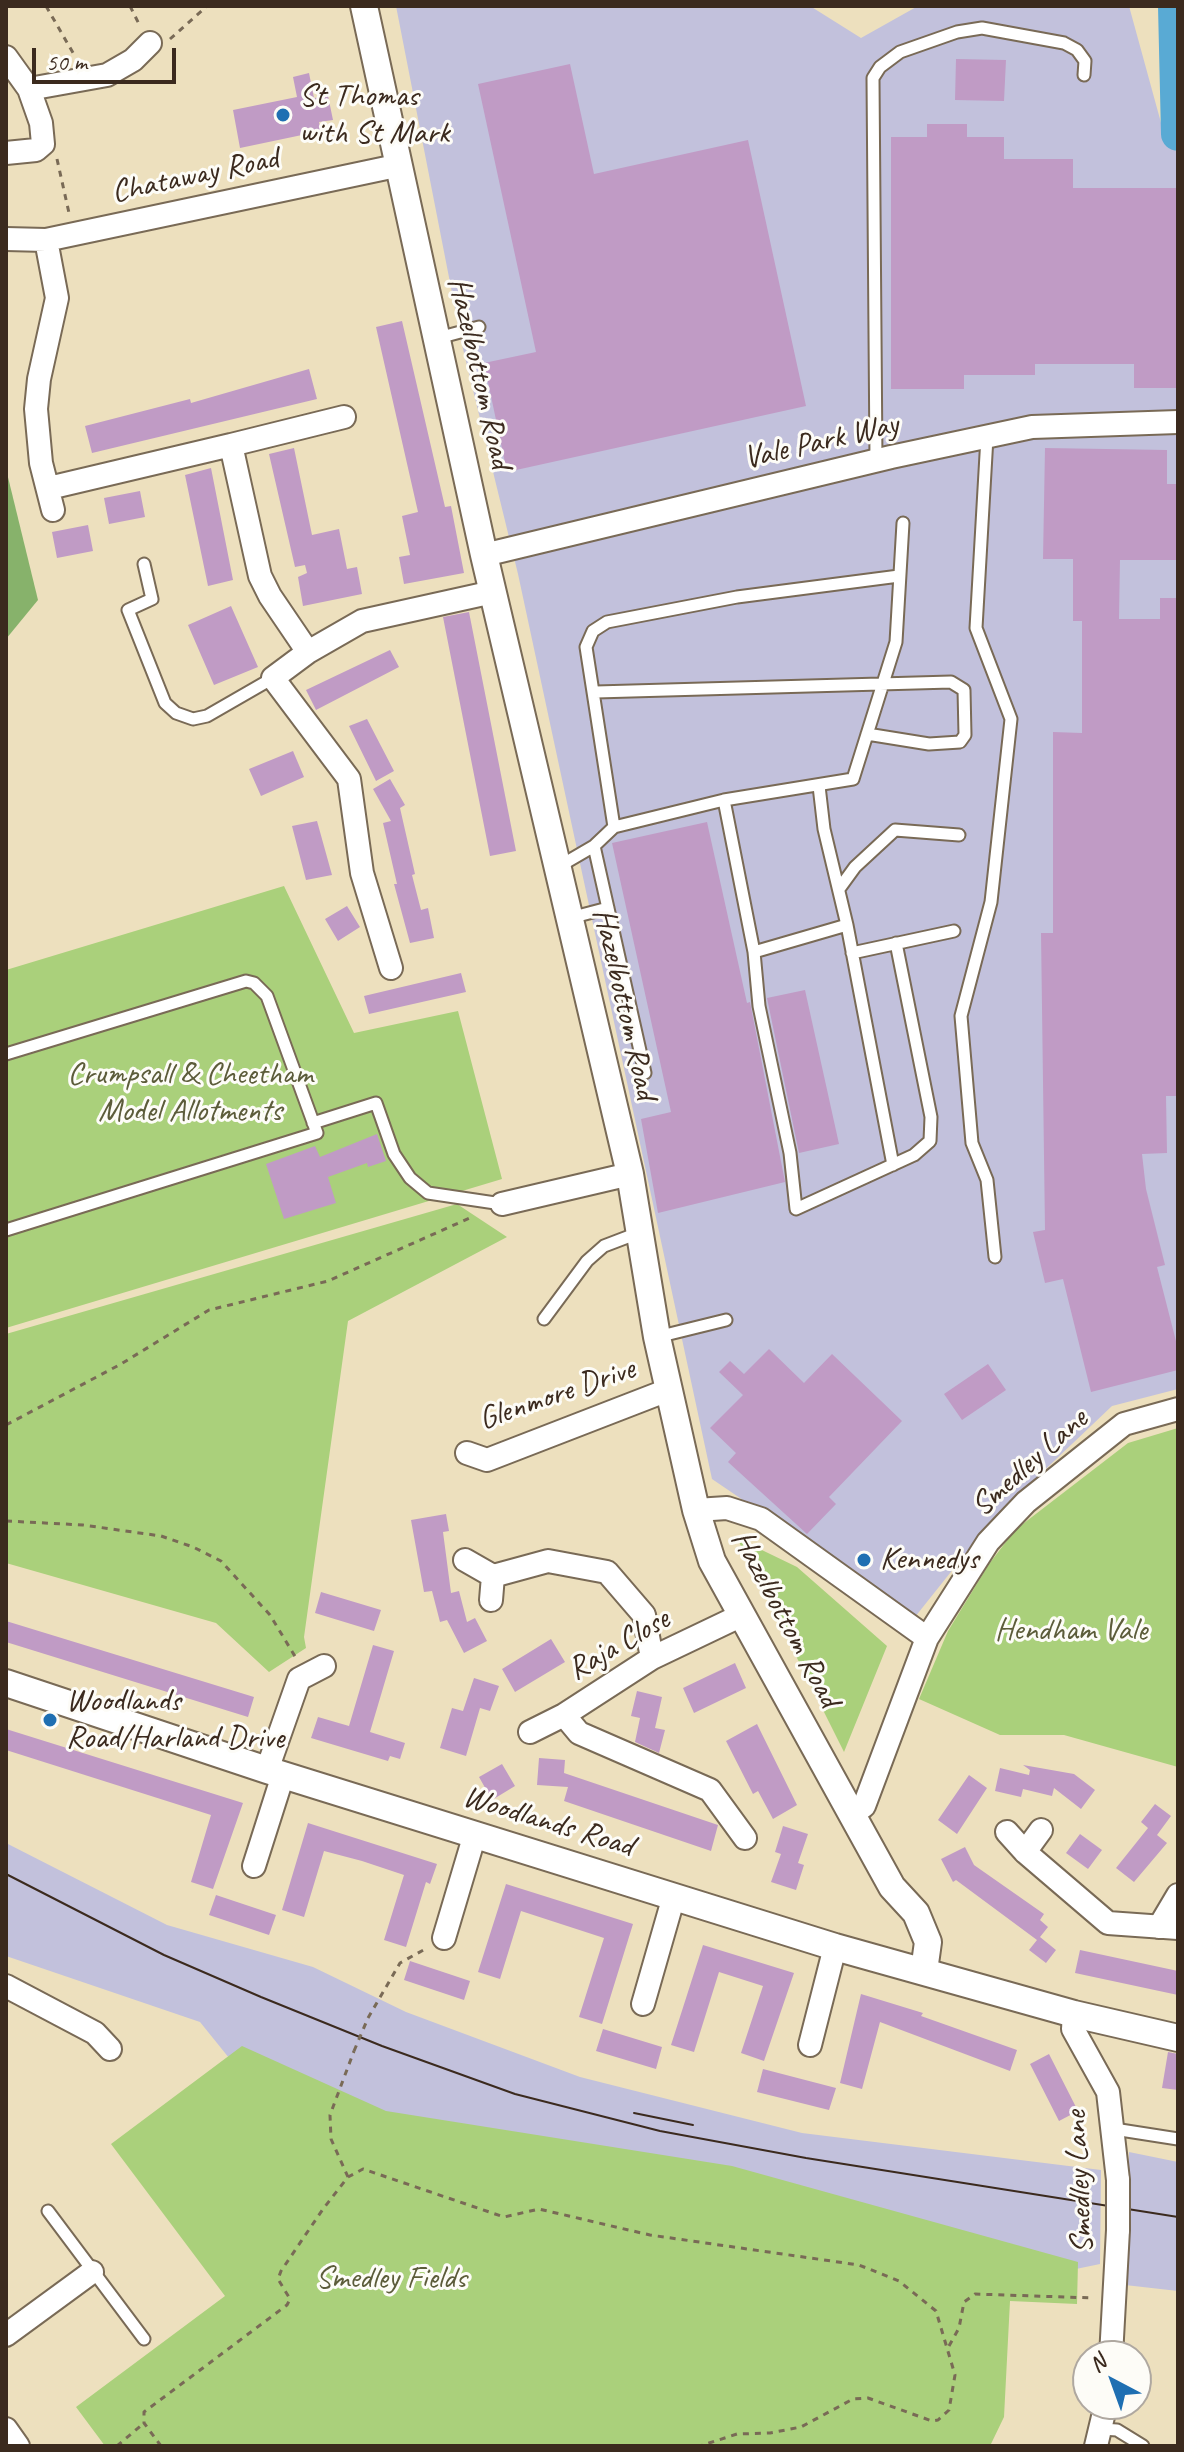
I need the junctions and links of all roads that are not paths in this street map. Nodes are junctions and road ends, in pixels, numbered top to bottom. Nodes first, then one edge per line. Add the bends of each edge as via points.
1 (364, 6) edge
2 (150, 43) road end
3 (6, 57) edge
4 (1084, 75) dead end
5 (29, 89) junction
6 (6, 153) edge
7 (396, 166) junction
8 (6, 239) edge
9 (46, 240) junction
10 (479, 327) dead end
11 (438, 339) junction
12 (344, 417) dead end
13 (1178, 422) edge
14 (987, 437) junction
15 (231, 445) junction
16 (876, 461) junction
17 (903, 523) dead end
18 (484, 555) junction
19 (144, 564) dead end
20 (899, 576) junction
21 (493, 592) junction
22 (308, 652) junction
23 (273, 678) junction
24 (882, 683) junction
25 (596, 692) junction
26 (867, 734) junction
27 (819, 786) junction
28 (724, 800) junction
29 (614, 827) junction
30 (959, 835) dead end
31 (594, 846) junction
32 (557, 867) junction
33 (839, 889) junction
34 (608, 908) junction
35 (569, 918) junction
36 (847, 925) junction
37 (954, 931) dead end
38 (896, 943) junction
39 (754, 952) junction
40 (852, 953) junction
41 (391, 968) dead end
42 (6, 1054) edge
43 (645, 1073) dead end
44 (313, 1123) junction
45 (893, 1165) junction
46 (630, 1174) junction
47 (502, 1204) joint
48 (6, 1230) edge
49 (639, 1232) junction
50 (995, 1257) dead end
51 (544, 1319) dead end
52 (726, 1320) dead end
53 (657, 1337) junction
54 (668, 1390) junction
55 (1178, 1409) edge
56 (467, 1453) dead end
57 (696, 1510) junction
58 (465, 1560) dead end
59 (493, 1576) junction
60 (491, 1600) dead end
61 (742, 1615) junction
62 (927, 1638) junction
63 (652, 1658) junction
64 (313, 1667) road end
65 (6, 1683) edge
66 (564, 1715) junction
67 (530, 1732) dead end
68 (275, 1773) junction
69 (851, 1815) junction
70 (1041, 1830) dead end
71 (1007, 1832) dead end
72 (475, 1834) junction
73 (745, 1838) dead end
74 (1025, 1852) junction
75 (254, 1866) dead end
76 (1178, 1895) edge
77 (674, 1896) junction
78 (1169, 1927) edge
79 (444, 1938) road end
80 (835, 1947) junction
81 (924, 1971) junction
82 (6, 1986) edge
83 (643, 2004) dead end
84 (1074, 2014) junction
85 (1178, 2038) edge
86 (810, 2045) dead end
87 (110, 2049) dead end
88 (1114, 2129) junction
89 (1178, 2139) edge
90 (48, 2211) dead end
91 (92, 2272) junction
92 (6, 2335) edge
93 (144, 2339) dead end
94 (1112, 2340) edge
95 (6, 2429) edge
96 (1099, 2437) edge
97 (18, 2446) edge
98 (1143, 2446) edge

1 - 7 street, Hazelbottom Road
2 - 5 street via 107,75
3 - 5 street
4 - 16 lane via 1085,61 1064,43 982,28 900,52 873,78
5 - 6 street via 43,144 36,150
7 - 9 street, Chataway Road
7 - 11 street, Hazelbottom Road
8 - 9 street, Chataway Road
9 - 15 street via 57,298 36,409 51,499
10 - 11 lane
11 - 18 street, Hazelbottom Road
12 - 15 street
13 - 14 street, Vale Park Way via 1032,427
14 - 16 street, Vale Park Way
14 - 50 lane via 976,628 1011,719 991,902 961,1016 972,1143 987,1180
15 - 22 street via 260,576
16 - 18 street, Vale Park Way
17 - 20 lane
18 - 21 street, Hazelbottom Road
19 - 23 lane via 152,599 128,610 165,703 176,713 193,719 207,716
20 - 24 lane via 896,642
20 - 25 lane via 737,597 607,622 593,631 586,647
21 - 22 street via 362,621
21 - 32 street, Hazelbottom Road
22 - 23 street
23 - 41 street via 349,779 362,873
24 - 25 lane
24 - 26 lane
24 - 26 lane via 958,685 964,690 965,735 960,742 929,744
25 - 29 lane
26 - 27 lane via 853,779
27 - 28 lane
27 - 33 lane
28 - 29 lane
28 - 39 lane
29 - 31 lane
30 - 33 lane via 895,830
31 - 32 lane
31 - 34 lane
32 - 35 street, Hazelbottom Road
33 - 36 lane
34 - 35 lane
34 - 43 lane
35 - 46 street, Hazelbottom Road
36 - 39 lane
36 - 40 lane
37 - 38 lane
38 - 40 lane
38 - 45 lane via 931,1117 930,1141
39 - 45 lane via 796,1209
40 - 45 lane
42 - 44 lane via 246,981 267,996
44 - 47 lane via 376,1103 394,1154 428,1193
44 - 48 lane via 317,1133
46 - 47 street
46 - 49 street, Hazelbottom Road
49 - 51 lane via 604,1246 587,1261
49 - 53 street, Hazelbottom Road
52 - 53 lane
53 - 54 street, Hazelbottom Road
54 - 56 street, Glenmore Drive via 487,1460
54 - 57 street, Hazelbottom Road
55 - 62 street, Smedley Lane via 1124,1424 1026,1502 988,1542
57 - 61 street, Hazelbottom Road via 712,1561
57 - 62 street via 727,1508 761,1519
58 - 59 street
59 - 60 street
59 - 63 street via 548,1561 607,1572 644,1615
61 - 63 street, Raja Close
61 - 69 street, Hazelbottom Road
62 - 69 street, Smedley Lane via 864,1806
63 - 66 street, Raja Close
64 - 68 street via 299,1679
65 - 68 street, Woodlands Road
66 - 67 street, Raja Close
66 - 73 street via 579,1733 710,1790
68 - 72 street, Woodlands Road
68 - 75 street
69 - 81 street, Hazelbottom Road via 892,1887 916,1913 928,1942
70 - 74 street
71 - 74 street
72 - 77 street, Woodlands Road
72 - 79 street
74 - 78 street via 1108,1923
76 - 78 street
77 - 80 street, Woodlands Road
77 - 83 street
80 - 81 street, Woodlands Road
80 - 86 street
81 - 84 street, Woodlands Road
82 - 87 street via 95,2033
84 - 85 street, Woodlands Road
84 - 88 street, Smedley Lane via 1073,2029 1108,2092
88 - 89 lane
88 - 94 street, Smedley Lane, bridge via 1118,2230
90 - 91 lane
91 - 92 street
91 - 93 lane
95 - 97 street
96 - 98 lane via 1117,2430

